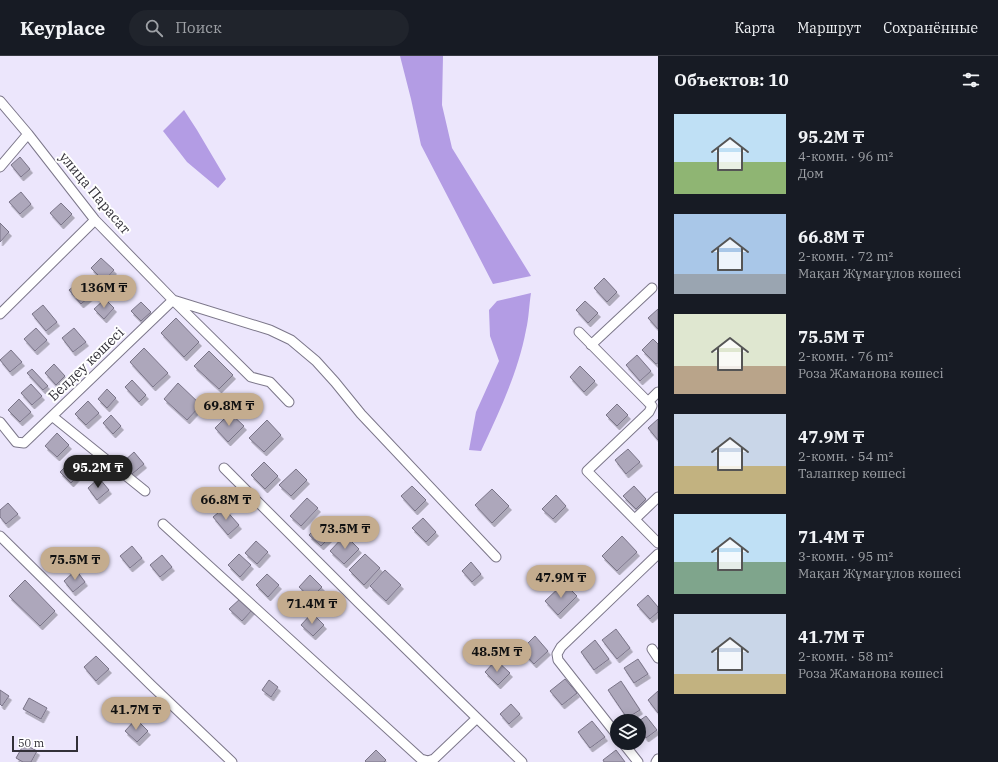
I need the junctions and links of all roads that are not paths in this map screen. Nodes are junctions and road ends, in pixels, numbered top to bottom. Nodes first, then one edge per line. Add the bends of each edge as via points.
1 (0, 101) edge
2 (28, 134) junction
3 (0, 167) edge
4 (95, 220) junction
5 (652, 288) dead end
6 (172, 300) junction
7 (0, 314) edge
8 (579, 332) dead end
9 (592, 345) junction
10 (658, 392) edge
11 (289, 402) dead end
12 (648, 402) junction
13 (52, 416) junction
14 (0, 422) edge
15 (224, 468) dead end
16 (145, 491) dead end
17 (658, 497) edge
18 (635, 519) junction
19 (163, 524) dead end
20 (0, 536) edge
21 (658, 543) edge
22 (658, 554) edge
23 (496, 557) dead end
24 (652, 648) dead end
25 (658, 658) edge
26 (477, 718) junction
27 (610, 726) edge
28 (629, 750) edge
29 (658, 759) edge
30 (232, 762) edge
31 (522, 762) edge
32 (638, 762) edge
33 (656, 762) edge

1 - 2 street, улица Парасат
2 - 3 street
2 - 4 street, улица Парасат
4 - 6 street, улица Парасат
4 - 7 street
5 - 9 street
6 - 11 street, улица Парасат via 252,377 270,382
6 - 13 street, Белдеу көшесі
6 - 23 street via 270,330 291,340 316,361 361,414
8 - 9 street
9 - 12 street
10 - 12 street
12 - 18 street via 652,406 649,412 587,471
13 - 14 street, Белдеу көшесі via 24,443 16,442
13 - 16 street
15 - 26 street
17 - 18 street
18 - 21 street
19 - 26 street via 421,759 434,759
20 - 30 street
22 - 27 street via 561,647 557,654 558,660
24 - 25 street
26 - 31 street
28 - 32 street
29 - 33 street

